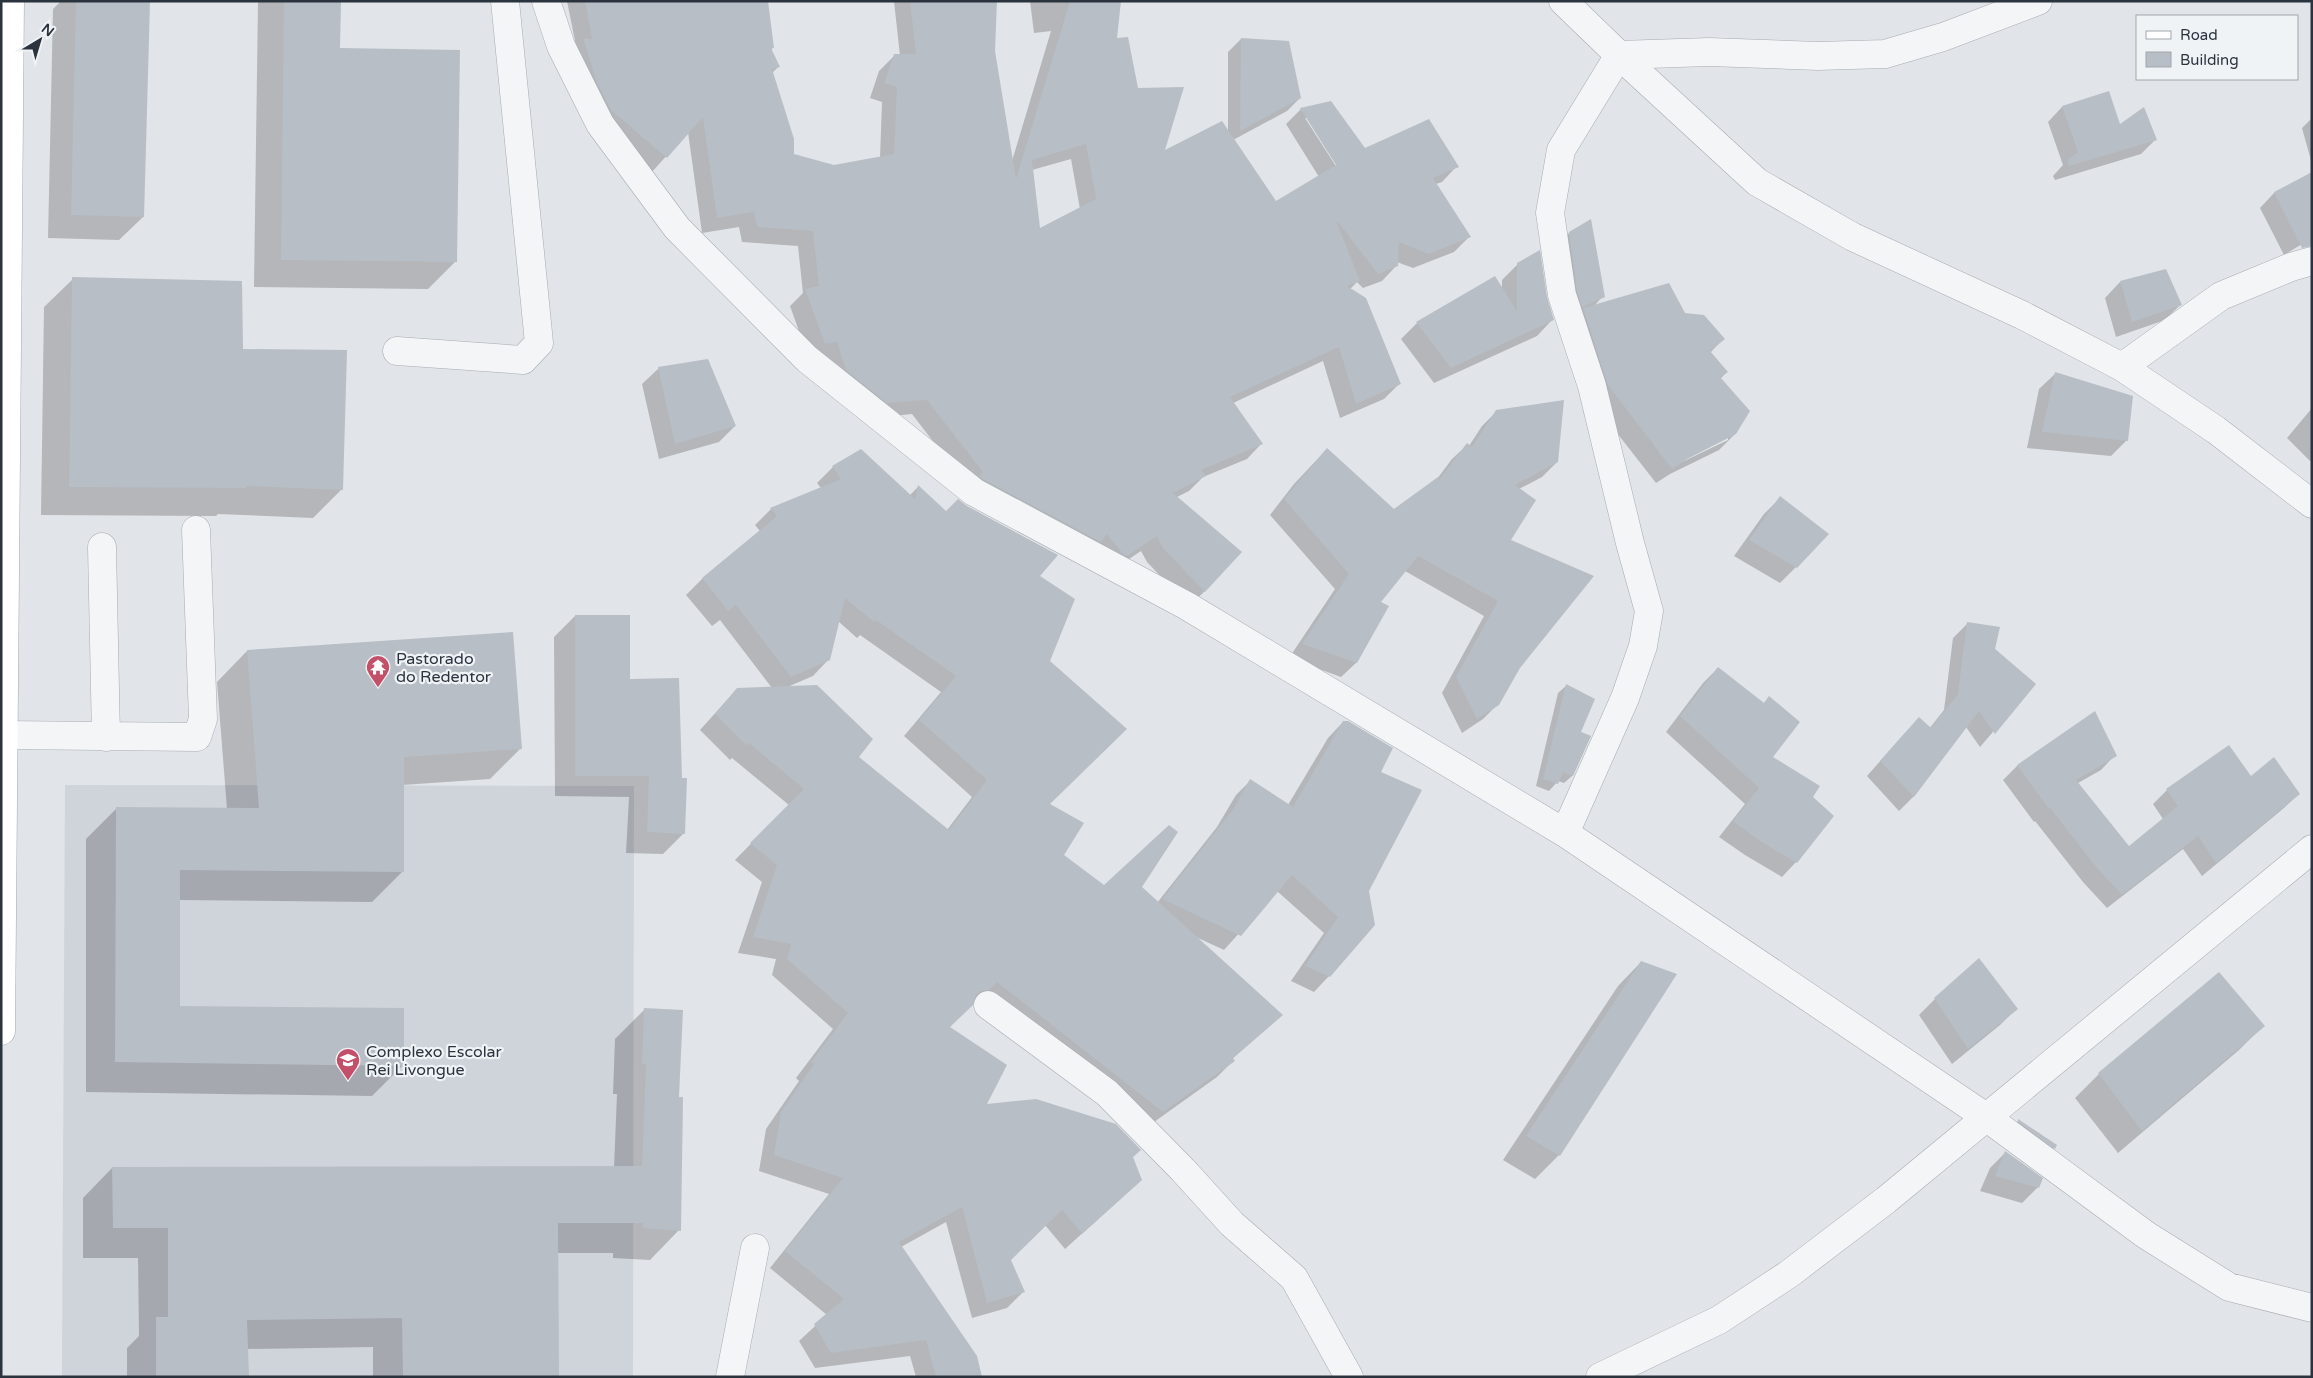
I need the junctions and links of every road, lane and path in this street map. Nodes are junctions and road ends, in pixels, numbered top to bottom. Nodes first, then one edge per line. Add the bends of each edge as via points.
1 (10, 1) edge
2 (505, 1) edge
3 (546, 1) edge
4 (1563, 1) edge
5 (2038, 1) edge
6 (1618, 55) junction
7 (2312, 261) edge
8 (397, 351) dead end
9 (2122, 367) junction
10 (2312, 504) edge
11 (196, 530) dead end
12 (102, 546) dead end
13 (5, 735) junction
14 (106, 736) junction
15 (1565, 834) junction
16 (2312, 849) edge
17 (988, 1005) dead end
18 (1, 1031) edge
19 (1986, 1117) junction
20 (755, 1248) dead end
21 (2312, 1308) edge
22 (730, 1377) edge
23 (1349, 1377) edge
24 (1600, 1377) edge

1 - 13 main road
2 - 8 street via 539,343 523,360
3 - 15 street via 561,46 600,124 677,228 806,359 974,492 1187,606
4 - 6 street
5 - 6 street via 1943,37 1885,54 1818,56 1708,52
6 - 9 street via 1757,182 1853,237 2022,315
6 - 15 street via 1561,150 1550,213 1562,295 1592,386 1649,611 1643,646 1626,698
7 - 9 street via 2221,296
9 - 10 street via 2216,430
11 - 14 street via 203,719 197,737
12 - 14 street
13 - 14 street
13 - 18 main road
15 - 19 street
16 - 19 street
17 - 23 street via 1107,1093 1232,1224 1294,1278
19 - 21 street via 2146,1235 2229,1287
19 - 24 street via 1790,1274 1719,1320
20 - 22 street

